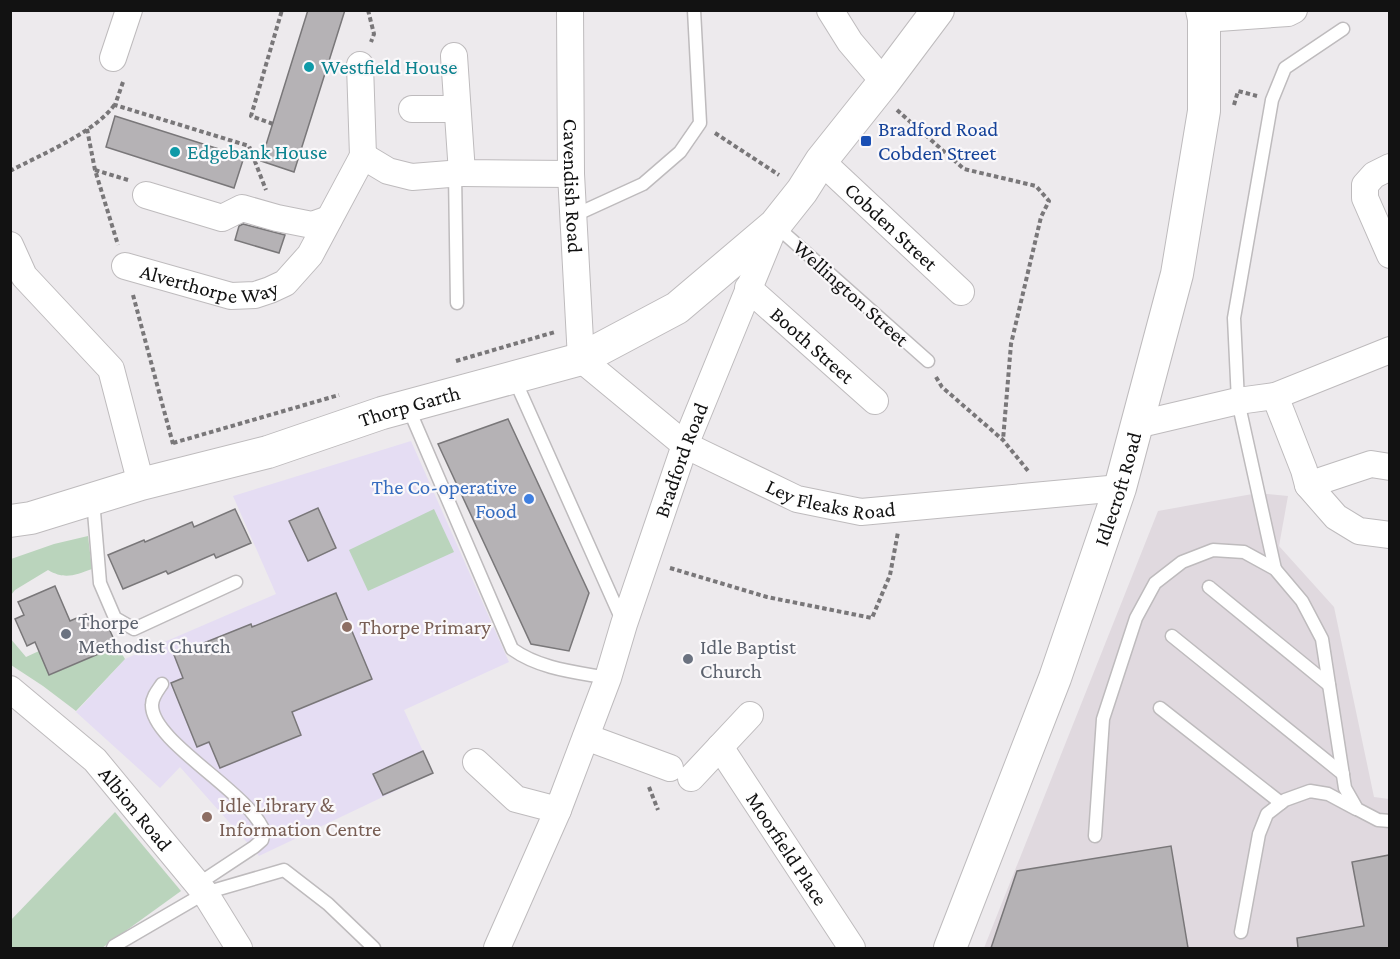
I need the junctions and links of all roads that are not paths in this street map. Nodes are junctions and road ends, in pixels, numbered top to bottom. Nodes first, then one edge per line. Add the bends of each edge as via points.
1 (129, 10) edge
2 (570, 10) edge
3 (694, 10) edge
4 (830, 10) edge
5 (1294, 10) edge
6 (937, 11) edge
7 (1203, 15) edge
8 (1343, 29) dead end
9 (454, 56) dead end
10 (113, 58) road end
11 (360, 64) road end
12 (880, 87) junction
13 (412, 109) dead end
14 (457, 109) junction
15 (363, 156) junction
16 (821, 162) junction
17 (1389, 167) edge
18 (458, 173) junction
19 (570, 174) junction
20 (146, 195) road end
21 (573, 216) junction
22 (329, 219) junction
23 (775, 225) junction
24 (10, 245) edge
25 (1389, 255) edge
26 (125, 267) road end
27 (17, 281) edge
28 (748, 288) junction
29 (961, 292) dead end
30 (457, 303) dead end
31 (1389, 350) edge
32 (582, 359) junction
33 (927, 361) road end
34 (514, 378) junction
35 (1275, 396) junction
36 (875, 401) dead end
37 (1238, 401) junction
38 (408, 406) junction
39 (1136, 425) junction
40 (685, 446) junction
41 (1389, 467) edge
42 (141, 484) junction
43 (1308, 485) junction
44 (1120, 488) junction
45 (93, 499) junction
46 (10, 521) edge
47 (1389, 534) edge
48 (1275, 569) junction
49 (236, 582) dead end
50 (1209, 587) dead end
51 (624, 624) junction
52 (1172, 636) dead end
53 (608, 678) junction
54 (162, 684) dead end
55 (1329, 685) junction
56 (10, 689) edge
57 (1160, 708) dead end
58 (750, 715) dead end
59 (586, 736) junction
60 (720, 747) junction
61 (476, 762) dead end
62 (1343, 774) junction
63 (1281, 803) junction
64 (1357, 809) junction
65 (558, 810) junction
66 (1389, 821) edge
67 (1095, 836) dead end
68 (202, 889) junction
69 (1241, 932) dead end
70 (113, 948) edge
71 (239, 948) edge
72 (374, 948) edge
73 (497, 948) edge
74 (852, 948) edge
75 (950, 948) edge

1 - 10 street
2 - 19 street, Cavendish Road
3 - 21 lane via 700,123 680,153 643,184
4 - 12 street
5 - 7 street
6 - 12 street, Bradford Road
7 - 39 street, Idlecroft Road via 1204,111 1177,274
8 - 37 lane via 1284,68 1272,100 1234,318
9 - 14 street
11 - 15 street
12 - 16 street, Bradford Road
13 - 14 street
14 - 18 street
15 - 18 street via 388,171 412,177
15 - 22 street, Alverthorpe Way
16 - 23 street, Bradford Road
16 - 29 street, Cobden Street
17 - 25 street via 1365,185 1365,198
18 - 19 street
18 - 30 lane
19 - 21 street, Cavendish Road
20 - 22 street via 222,218 242,208 312,225
21 - 32 street, Cavendish Road
22 - 26 street, Alverthorpe Way via 310,255 285,283 255,295 231,296
23 - 28 street, Bradford Road
23 - 32 street, Thorp Garth via 677,308
23 - 33 lane, Wellington Street
24 - 27 street
27 - 42 street via 111,369
28 - 36 street, Booth Street
28 - 40 street, Bradford Road
31 - 35 street
32 - 34 street, Thorp Garth
32 - 40 street, Ley Fleaks Road
34 - 38 street, Thorp Garth
34 - 51 lane
35 - 37 street
35 - 43 street
37 - 39 street
37 - 48 lane
38 - 42 street, Thorp Garth via 268,452
38 - 53 lane via 512,649 547,667
39 - 44 street, Idlecroft Road
40 - 44 street, Ley Fleaks Road via 797,499 861,512
40 - 51 street, Bradford Road
41 - 43 street via 1371,464
42 - 45 street, Thorp Garth
43 - 47 street via 1336,517 1359,531
44 - 75 street, Idlecroft Road via 1055,678
45 - 46 street, Thorp Garth
45 - 49 lane via 100,583 115,618 134,629
48 - 55 lane via 1302,602 1322,639
48 - 67 lane via 1244,552 1213,550 1182,562 1155,583 1136,618 1103,720
50 - 55 lane
51 - 53 street, Bradford Road
52 - 62 lane
53 - 59 street, Bradford Road
54 - 68 lane via 152,706 160,724 174,742 255,815 264,832 262,840
55 - 62 lane
56 - 68 street, Albion Road via 94,760
57 - 63 lane
58 - 60 street
59 - 60 street via 680,773
59 - 65 street, Bradford Road
60 - 74 street, Moorfield Place
61 - 65 street via 516,800
62 - 64 lane via 1345,788
63 - 64 lane via 1310,791 1328,794
63 - 69 lane via 1267,814 1259,834
64 - 66 lane
65 - 73 street, Bradford Road
68 - 70 lane
68 - 71 street, Albion Road
68 - 72 lane via 284,870 328,904

